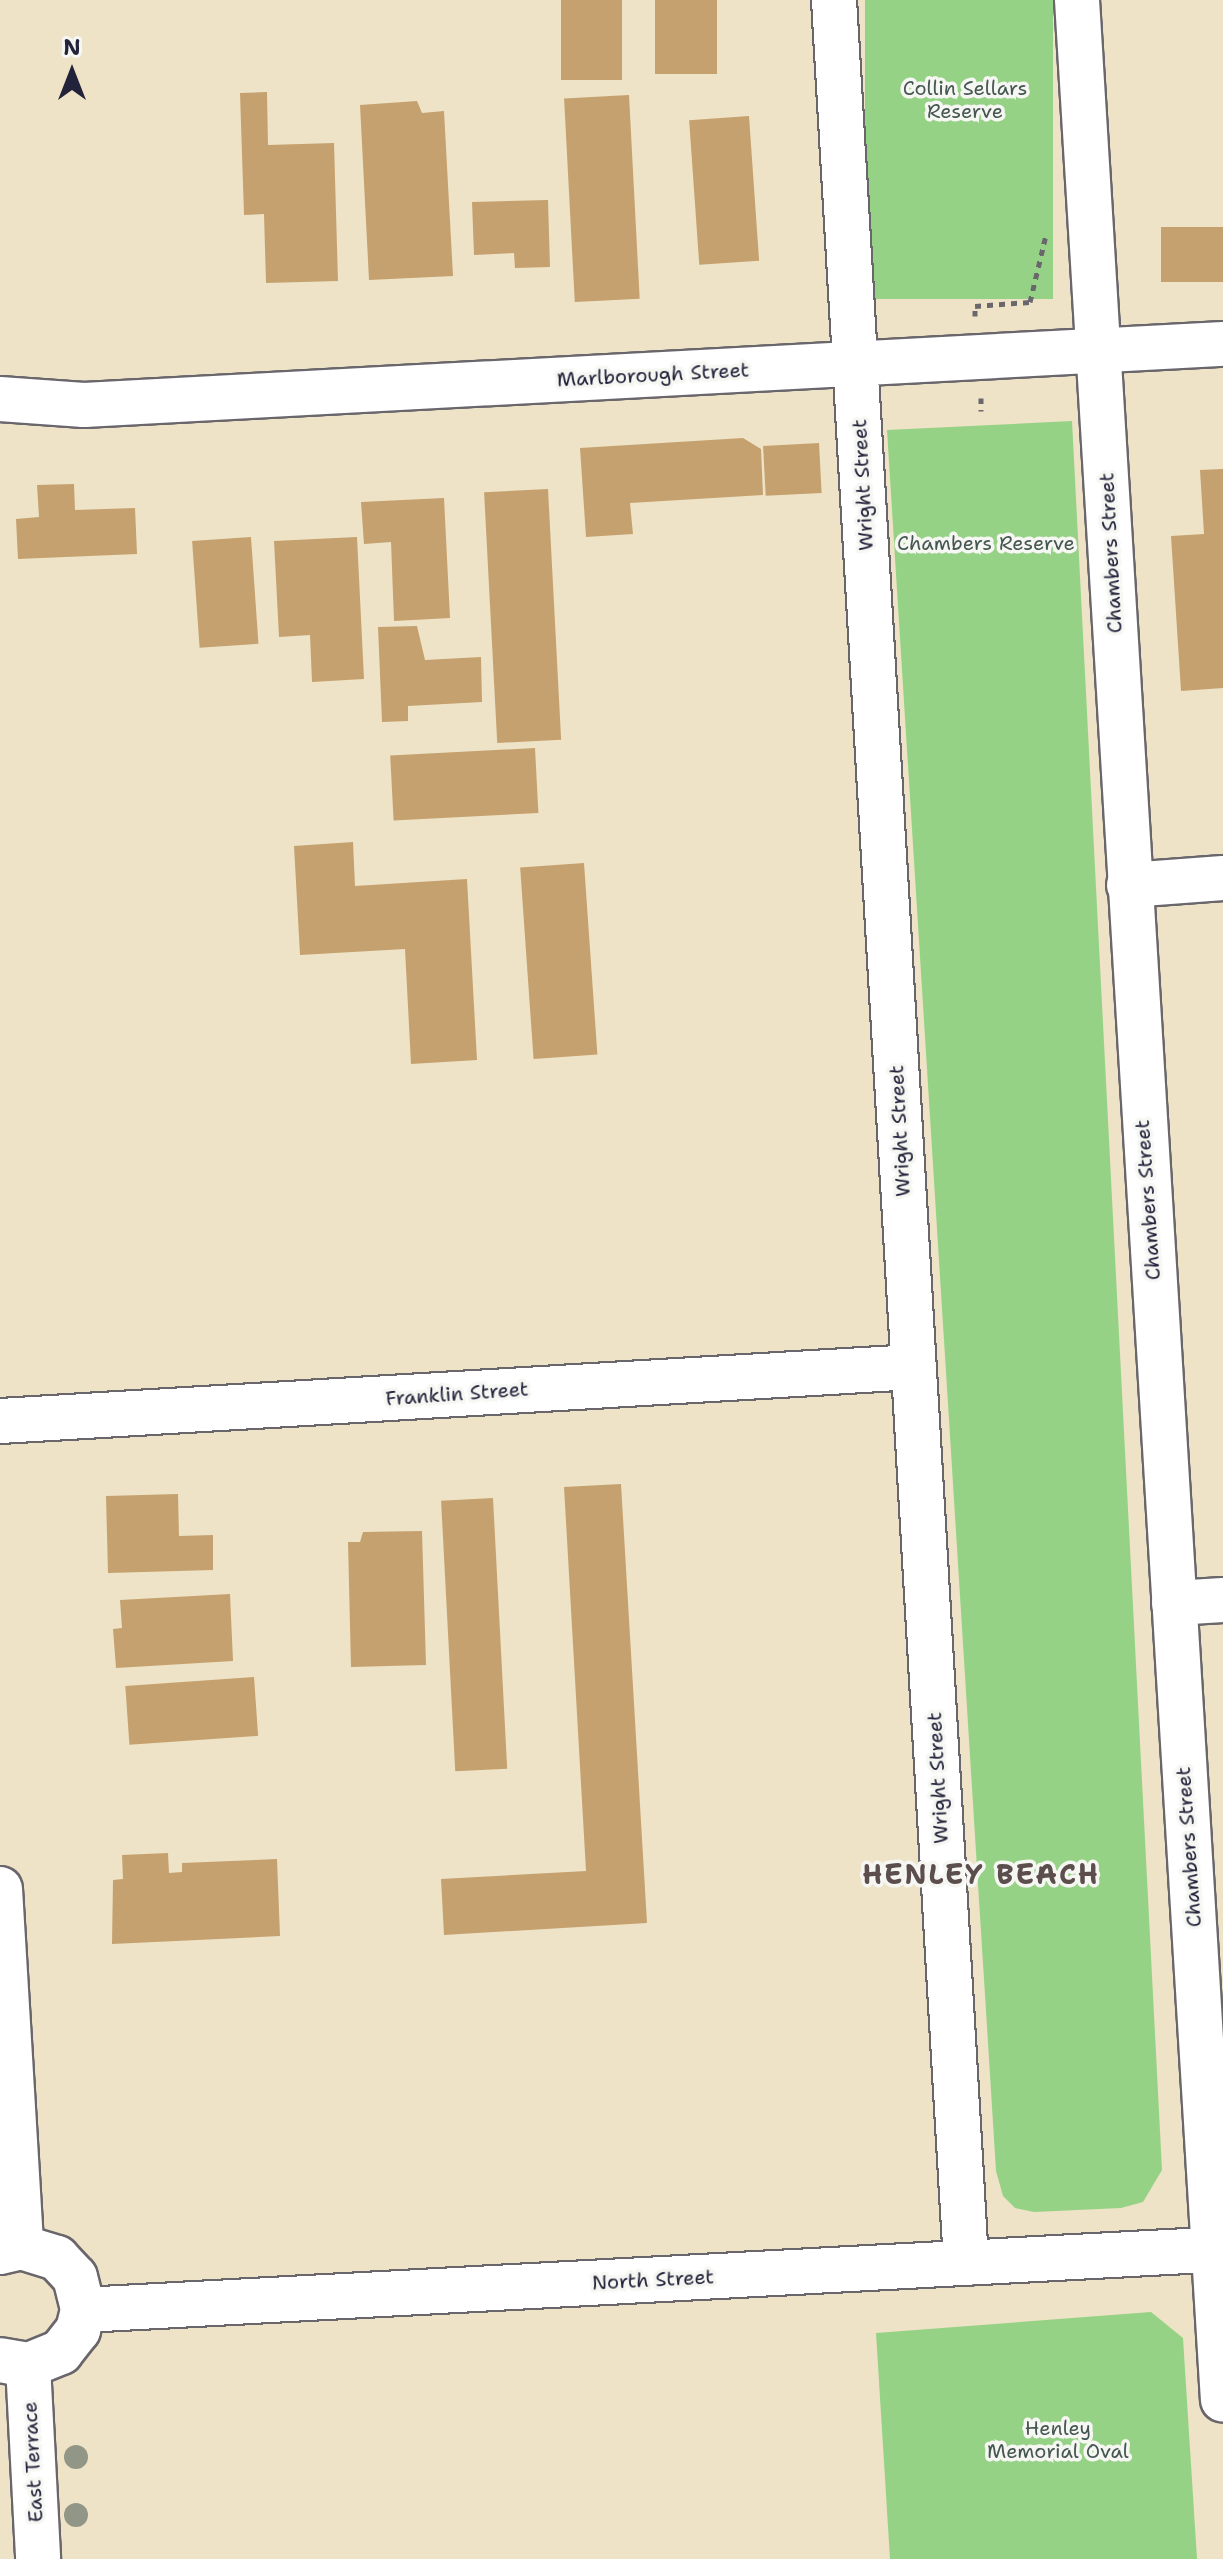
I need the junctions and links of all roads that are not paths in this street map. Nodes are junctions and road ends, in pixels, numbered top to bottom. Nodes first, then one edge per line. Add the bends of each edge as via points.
1 (834, 0) edge
2 (1077, 0) edge
3 (1223, 344) edge
4 (1099, 351) junction
5 (856, 364) junction
6 (0, 399) edge
7 (84, 405) junction
8 (0, 427) edge
9 (1223, 878) edge
10 (1129, 885) junction
11 (913, 1367) junction
12 (0, 1421) edge
13 (1223, 1600) edge
14 (1174, 1603) junction
15 (0, 1889) edge
16 (2, 1950) edge
17 (1218, 2249) edge
18 (10, 2250) edge
19 (966, 2263) junction
20 (83, 2310) junction
21 (14, 2362) edge
22 (1223, 2400) edge
23 (38, 2559) edge

1 - 5 street, Wright Street
2 - 4 street, Chambers Street
3 - 4 street, Marlborough Street
4 - 5 street, Marlborough Street
4 - 10 street, Chambers Street
5 - 7 street, Marlborough Street
5 - 11 street, Wright Street
6 - 7 street, Marlborough Street
7 - 8 street, Marlborough Street
9 - 10 street
10 - 14 street, Chambers Street
11 - 12 street, Franklin Street
11 - 19 street, Wright Street
13 - 14 street
14 - 17 street, Chambers Street
15 - 16 street
16 - 18 street
17 - 19 street, North Street
17 - 22 street, Chambers Street
18 - 20 street via 57,2258 75,2277
19 - 20 street, North Street
20 - 21 street via 70,2343 43,2362
21 - 23 street, East Terrace

